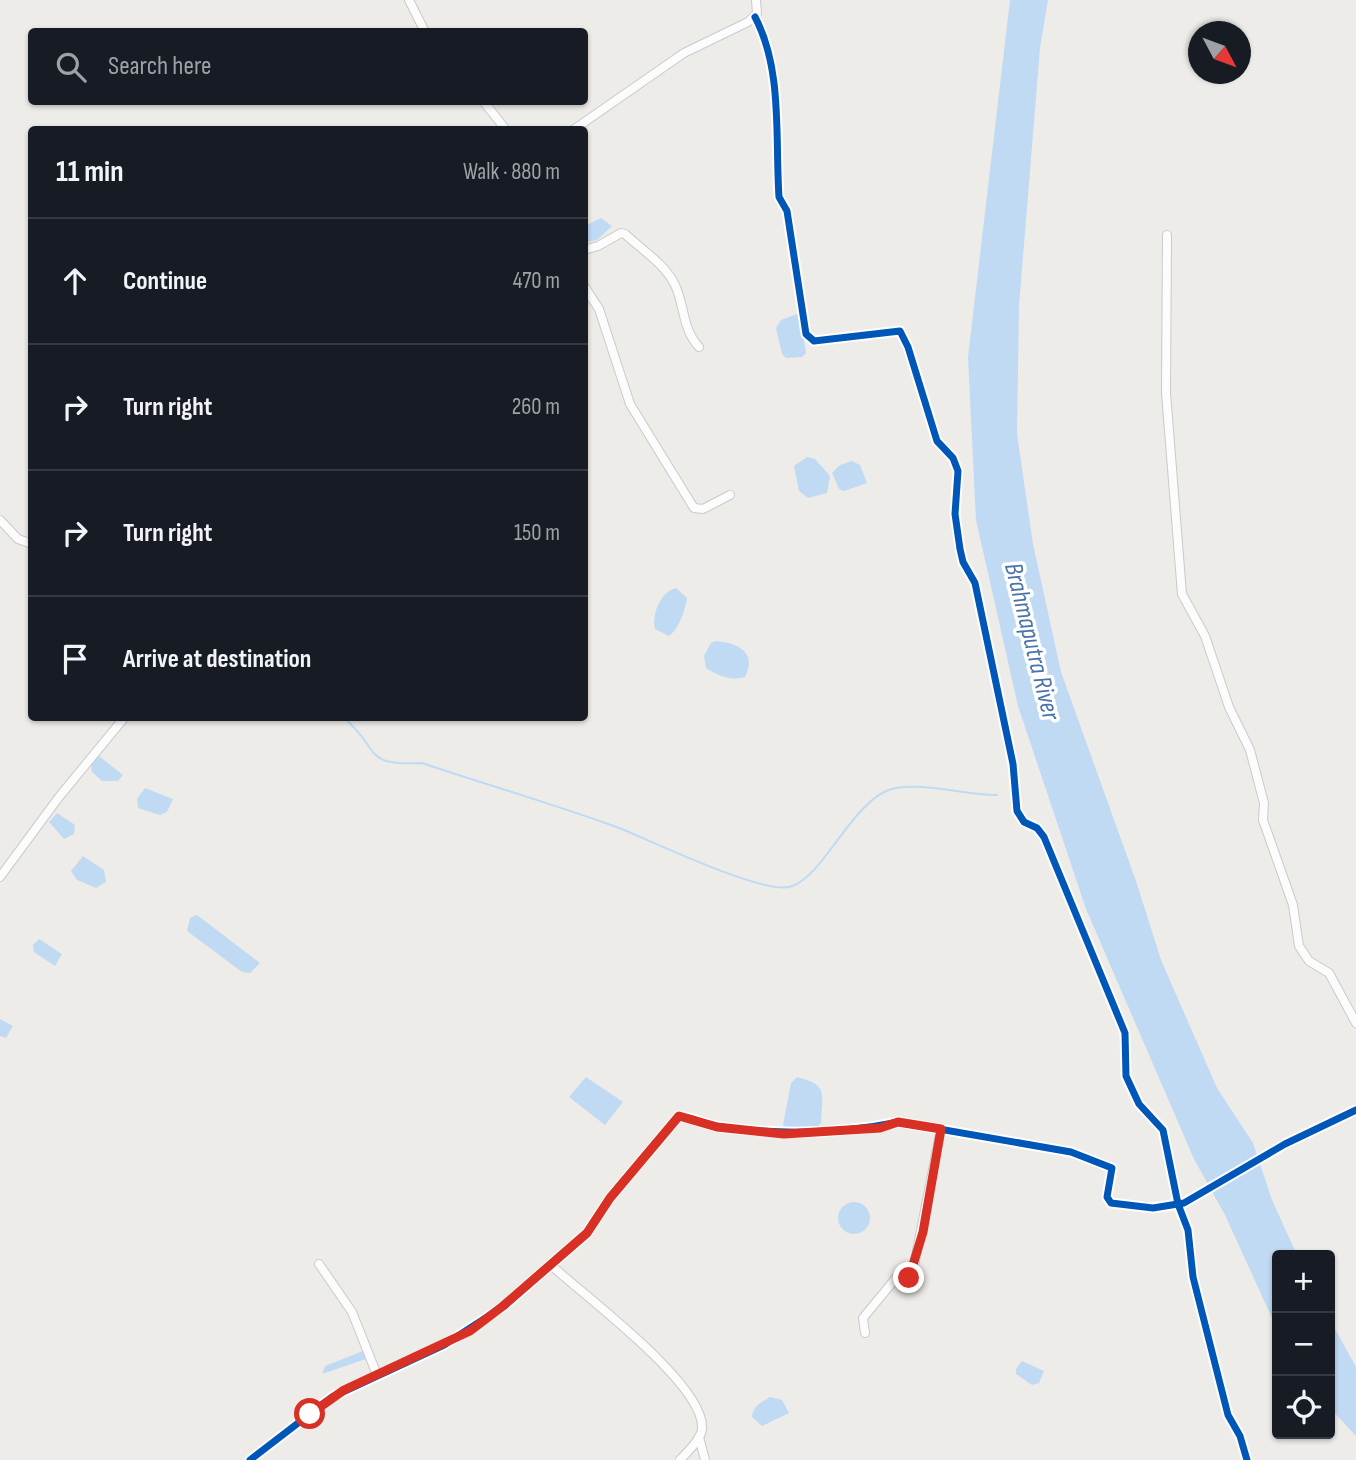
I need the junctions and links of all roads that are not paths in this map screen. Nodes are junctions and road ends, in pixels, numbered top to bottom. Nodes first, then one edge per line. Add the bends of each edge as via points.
1 (409, 0) edge
2 (757, 0) edge
3 (755, 17) junction
4 (423, 28) edge
5 (486, 105) edge
6 (503, 126) edge
7 (579, 126) edge
8 (1167, 235) dead end
9 (588, 248) edge
10 (588, 292) edge
11 (699, 346) dead end
12 (730, 495) dead end
13 (0, 520) edge
14 (28, 543) edge
15 (122, 721) edge
16 (0, 877) edge
17 (1356, 1023) edge
18 (1356, 1110) edge
19 (941, 1129) junction
20 (1181, 1203) junction
21 (319, 1264) dead end
22 (551, 1265) junction
23 (865, 1333) dead end
24 (377, 1374) junction
25 (699, 1437) junction
26 (250, 1460) edge
27 (681, 1460) edge
28 (705, 1460) edge
29 (1247, 1460) edge

1 - 4 street
2 - 3 street
3 - 7 street via 684,53
3 - 20 street via 771,65 779,197 787,211 806,334 814,341 896,330 905,337 937,440 958,471 955,513 960,549 975,583 1011,751 1017,811 1044,837 1125,1033 1126,1076 1139,1104 1163,1130
5 - 6 street
8 - 17 street via 1167,393 1182,594 1205,636 1229,707 1250,750 1264,803 1263,820 1293,905 1299,946 1309,961 1329,974
9 - 11 street via 621,233 655,259 675,285 689,333
10 - 12 street via 599,309 630,404 681,489 698,510
13 - 14 street
15 - 16 street
18 - 20 street
19 - 20 street via 1071,1152 1109,1166 1107,1197 1111,1203 1153,1208
19 - 22 street via 898,1122 880,1128 784,1134 717,1127 679,1116 610,1198 593,1227
19 - 23 street via 912,1276 896,1278 885,1287 863,1318
20 - 29 street via 1193,1277 1228,1415
21 - 24 street via 352,1312
22 - 24 street via 470,1331
22 - 25 street via 677,1377 702,1421
24 - 26 street via 332,1397
25 - 27 street
25 - 28 street

